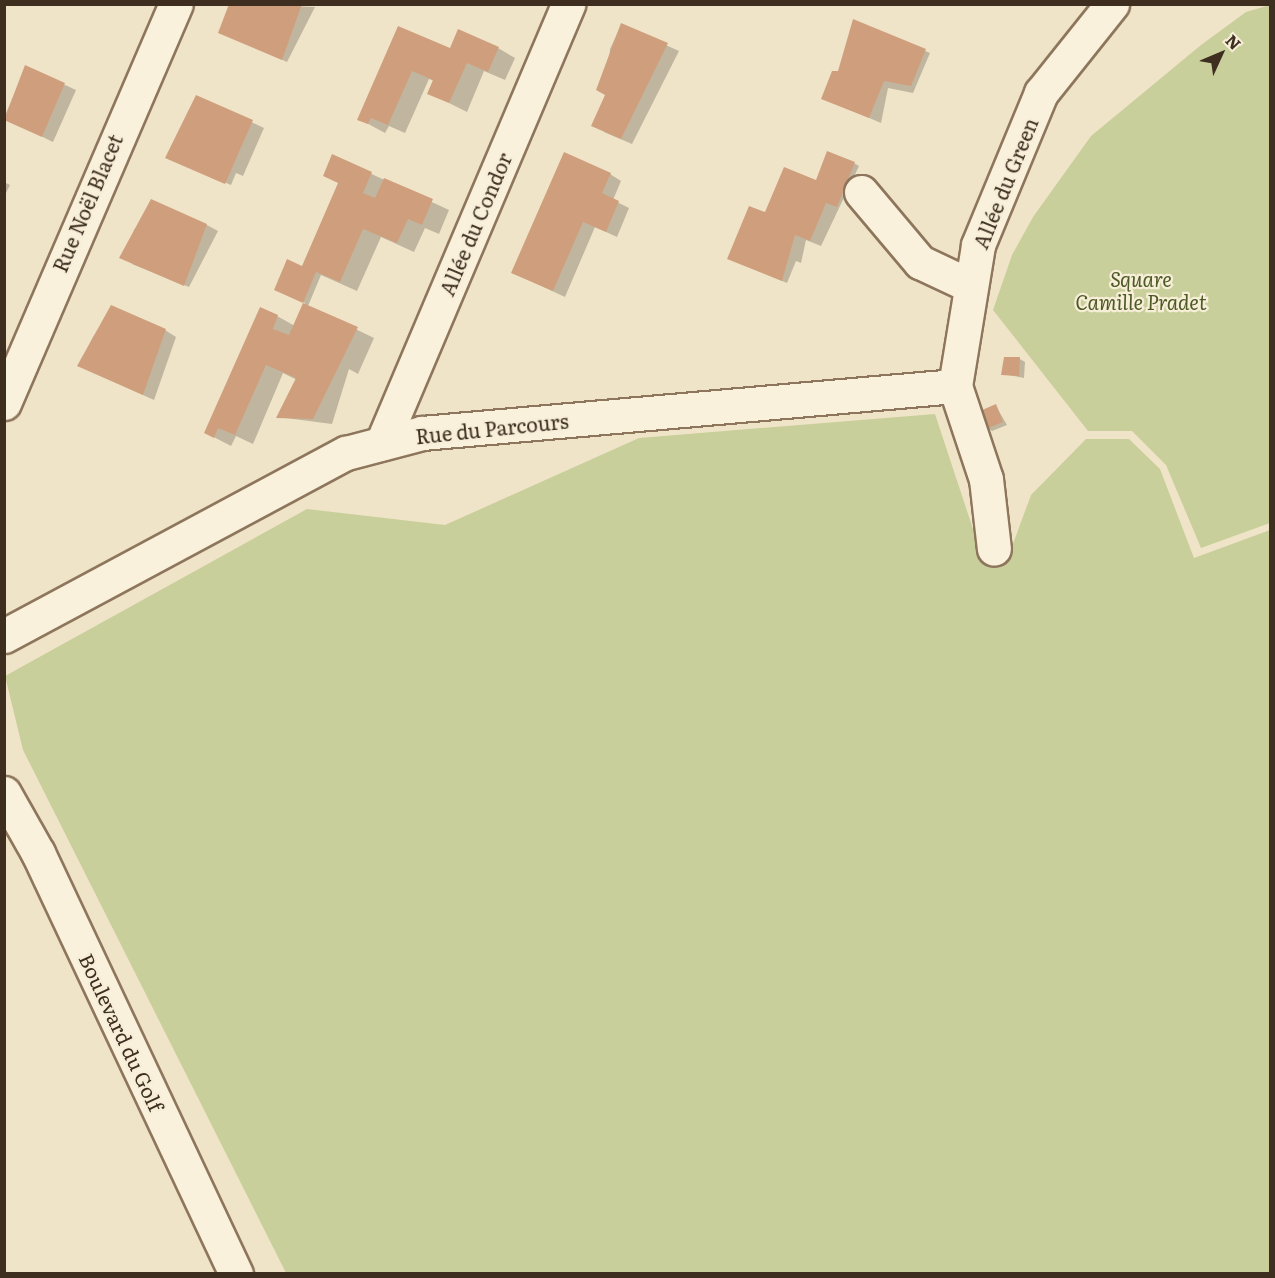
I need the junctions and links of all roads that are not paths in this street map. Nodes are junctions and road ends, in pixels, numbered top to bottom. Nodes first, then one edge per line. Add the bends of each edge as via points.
1 (176, 4) edge
2 (568, 4) edge
3 (1112, 4) edge
4 (861, 192) dead end
5 (971, 286) junction
6 (955, 386) junction
7 (4, 403) edge
8 (382, 443) junction
9 (994, 549) dead end
10 (4, 636) edge
11 (4, 793) edge
12 (236, 1274) edge

1 - 7 street, Rue Noël Blacet
2 - 8 street, Allée du Condor
3 - 5 street, Allée du Green via 1041,93 978,245
4 - 5 street via 920,262
5 - 6 street, Allée du Green
6 - 8 street, Rue du Parcours via 422,433
6 - 9 street via 986,479
8 - 10 street, Rue du Parcours via 346,453
11 - 12 street, Boulevard du Golf

